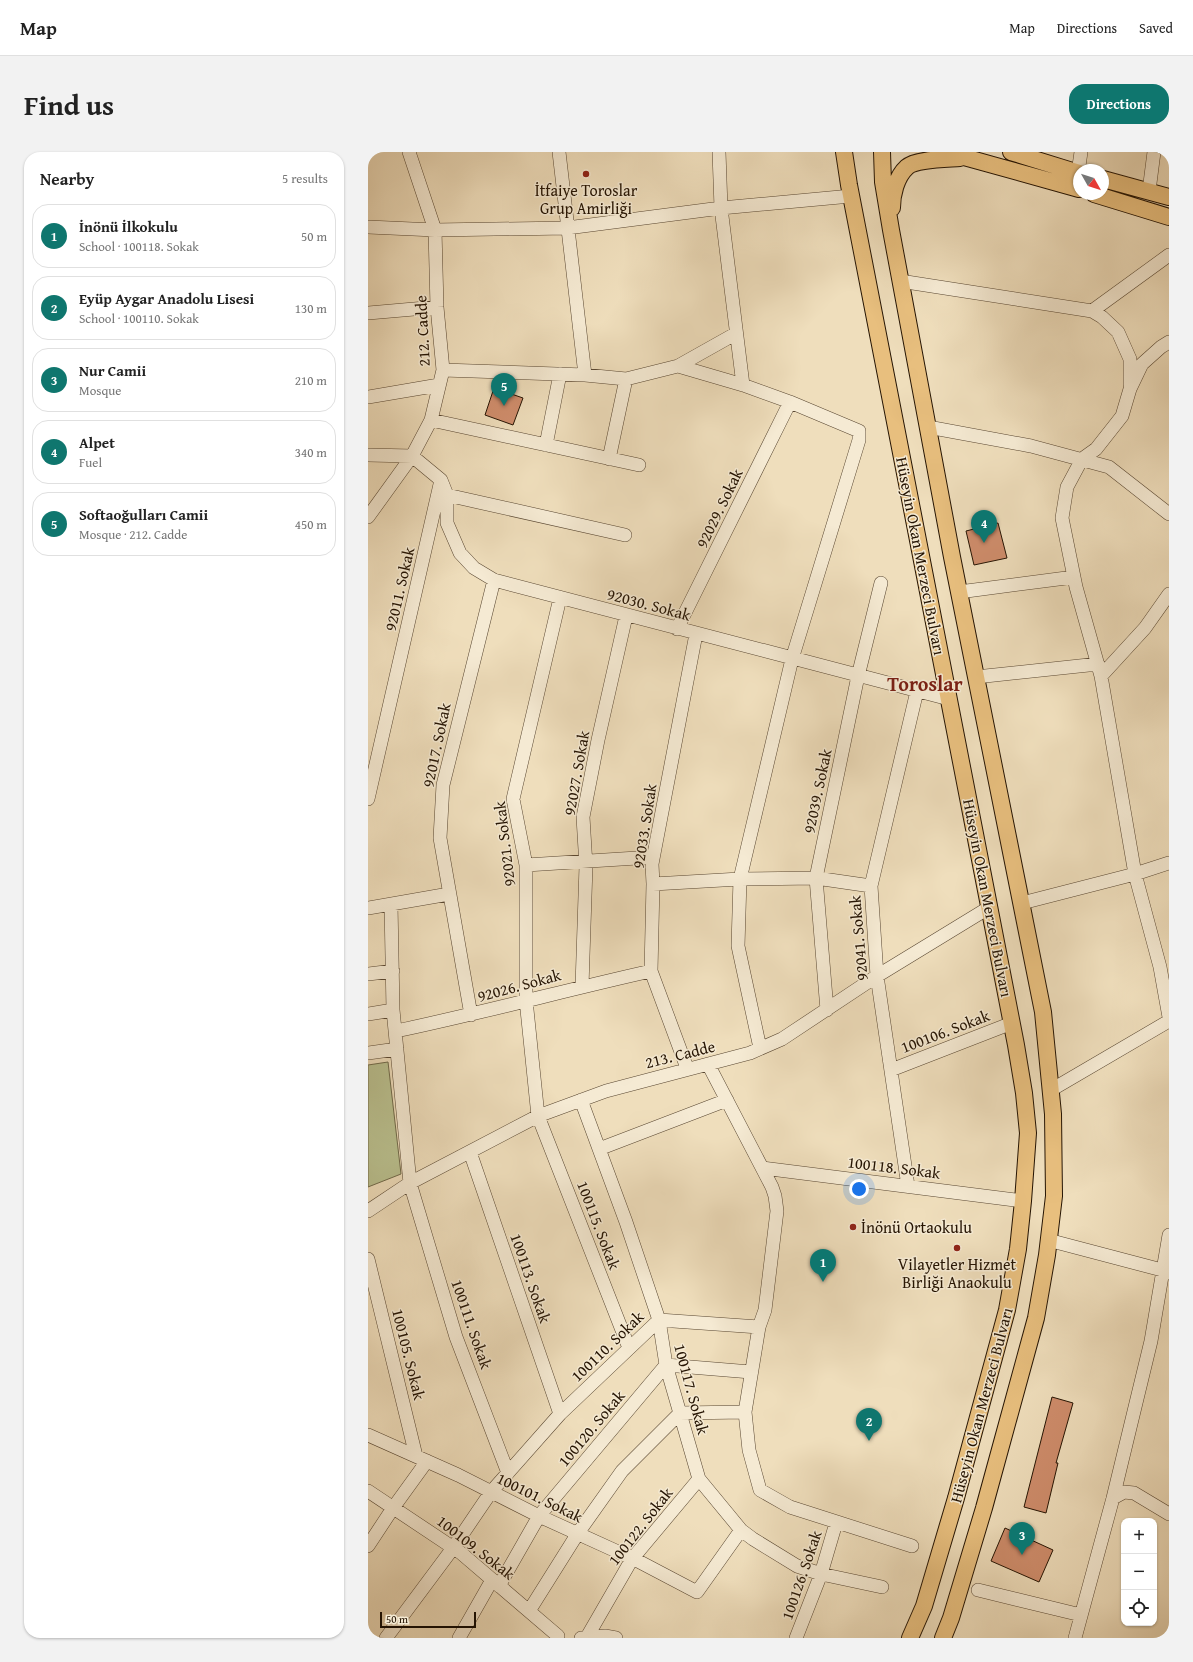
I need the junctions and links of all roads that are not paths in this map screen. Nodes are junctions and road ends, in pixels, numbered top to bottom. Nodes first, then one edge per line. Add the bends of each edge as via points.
1 (409, 152) edge
2 (559, 152) edge
3 (718, 152) edge
4 (844, 152) edge
5 (882, 152) edge
6 (946, 152) edge
7 (1011, 152) edge
8 (1081, 152) edge
9 (1154, 152) edge
10 (963, 157) junction
11 (1080, 164) edge
12 (1073, 171) edge
13 (1109, 181) edge
14 (1073, 187) edge
15 (1149, 191) junction
16 (851, 196) junction
17 (1169, 197) edge
18 (1109, 199) edge
19 (721, 208) junction
20 (1169, 217) edge
21 (368, 227) edge
22 (567, 228) junction
23 (435, 230) junction
24 (891, 230) junction
25 (1169, 255) edge
26 (900, 280) junction
27 (437, 308) junction
28 (1092, 311) junction
29 (368, 313) edge
30 (735, 334) junction
31 (1169, 342) edge
32 (678, 366) junction
33 (443, 370) junction
34 (560, 374) junction
35 (584, 375) junction
36 (626, 379) junction
37 (439, 385) junction
38 (743, 385) junction
39 (1130, 389) junction
40 (368, 396) edge
41 (790, 402) junction
42 (430, 420) junction
43 (928, 427) junction
44 (546, 445) junction
45 (368, 455) edge
46 (412, 456) junction
47 (609, 459) junction
48 (1082, 459) junction
49 (639, 465) dead end
50 (441, 480) junction
51 (447, 495) junction
52 (1169, 514) edge
53 (368, 517) edge
54 (626, 535) dead end
55 (1074, 577) junction
56 (494, 580) junction
57 (881, 583) dead end
58 (959, 592) junction
59 (1169, 594) edge
60 (560, 598) junction
61 (626, 616) junction
62 (677, 629) junction
63 (696, 634) junction
64 (792, 659) junction
65 (1099, 670) junction
66 (858, 676) junction
67 (976, 678) junction
68 (918, 691) junction
69 (949, 699) junction
70 (368, 799) edge
71 (653, 856) junction
72 (586, 861) junction
73 (1169, 863) edge
74 (526, 865) junction
75 (1135, 874) junction
76 (816, 878) junction
77 (740, 879) junction
78 (653, 884) junction
79 (871, 886) junction
80 (449, 894) junction
81 (1022, 903) junction
82 (391, 904) junction
83 (990, 907) junction
84 (368, 908) edge
85 (392, 971) junction
86 (651, 972) junction
87 (368, 974) edge
88 (878, 976) junction
89 (582, 986) junction
90 (526, 1000) junction
91 (394, 1010) junction
92 (827, 1010) junction
93 (368, 1014) edge
94 (471, 1015) junction
95 (1169, 1016) edge
96 (1169, 1021) edge
97 (1012, 1024) junction
98 (396, 1031) junction
99 (760, 1048) junction
100 (398, 1049) junction
101 (368, 1053) edge
102 (708, 1064) junction
103 (687, 1068) junction
104 (891, 1070) junction
105 (1051, 1090) junction
106 (581, 1100) junction
107 (727, 1100) junction
108 (538, 1116) junction
109 (599, 1149) junction
110 (470, 1152) junction
111 (762, 1168) junction
112 (410, 1183) junction
113 (908, 1186) junction
114 (1023, 1201) junction
115 (368, 1211) edge
116 (1169, 1236) edge
117 (1048, 1240) junction
118 (368, 1259) edge
119 (1166, 1272) edge
120 (659, 1320) junction
121 (759, 1327) junction
122 (629, 1348) junction
123 (666, 1365) junction
124 (751, 1372) junction
125 (745, 1412) junction
126 (680, 1413) junction
127 (560, 1414) junction
128 (368, 1435) edge
129 (422, 1459) junction
130 (508, 1473) junction
131 (699, 1479) junction
132 (368, 1491) edge
133 (492, 1492) junction
134 (1114, 1498) junction
135 (393, 1508) junction
136 (1169, 1514) edge
137 (539, 1516) junction
138 (836, 1522) junction
139 (741, 1530) junction
140 (578, 1533) junction
141 (368, 1546) edge
142 (912, 1546) dead end
143 (453, 1548) junction
144 (632, 1559) junction
145 (821, 1574) junction
146 (496, 1583) junction
147 (882, 1586) dead end
148 (978, 1590) dead end
149 (529, 1612) junction
150 (1081, 1615) junction
151 (558, 1637) edge
152 (386, 1638) edge
153 (459, 1638) edge
154 (581, 1638) edge
155 (616, 1638) edge
156 (796, 1638) edge
157 (910, 1638) edge
158 (943, 1638) edge
159 (1075, 1638) edge

1 - 23 street, 212. Cadde
2 - 22 street
3 - 19 street
4 - 16 main road, Hüseyin Okan Merzeci Bulvarı
5 - 24 main road, Hüseyin Okan Merzeci Bulvarı via 883,182
6 - 10 main road
7 - 12 main road
8 - 11 street
9 - 15 street
10 - 14 main road
10 - 24 main road via 920,162 907,167 898,179 892,196
13 - 15 main road
15 - 17 main road
16 - 19 street
16 - 69 main road, Hüseyin Okan Merzeci Bulvarı
18 - 20 main road
19 - 22 street
19 - 30 street
21 - 23 street
22 - 23 street
22 - 35 street
23 - 27 street, 212. Cadde
24 - 26 main road, Hüseyin Okan Merzeci Bulvarı
25 - 28 street
26 - 28 street
26 - 43 main road, Hüseyin Okan Merzeci Bulvarı
27 - 29 street
27 - 33 street, 212. Cadde
28 - 39 street via 1118,332 1130,360
30 - 32 street
30 - 38 street
31 - 39 street via 1142,364
32 - 36 street
32 - 38 street
33 - 34 street
33 - 37 street, 212. Cadde
34 - 35 street
34 - 44 street
35 - 36 street
36 - 47 street
37 - 40 street
37 - 42 street, 212. Cadde
38 - 41 street
39 - 48 street via 1122,416 1096,449
41 - 62 street, 92029. Sokak
41 - 64 street via 859,431 859,440
42 - 44 street
42 - 46 street, 212. Cadde
43 - 48 street via 1031,446
43 - 58 main road, Hüseyin Okan Merzeci Bulvarı
44 - 47 street
45 - 46 street
46 - 50 street, 92030. Sokak
46 - 53 street, 212. Cadde
47 - 49 street
48 - 52 street via 1109,467
48 - 55 street via 1067,487 1062,518
50 - 51 street, 92030. Sokak
50 - 70 street, 92011. Sokak
51 - 54 street
51 - 56 street, 92030. Sokak via 447,522 460,553 474,568
55 - 58 street
55 - 65 street
56 - 60 street, 92030. Sokak
56 - 80 street, 92017. Sokak via 443,785 440,838
57 - 66 street, 92039. Sokak
58 - 67 main road, Hüseyin Okan Merzeci Bulvarı
59 - 65 street via 1144,628
60 - 61 street, 92030. Sokak
60 - 74 street, 92021. Sokak via 513,799
61 - 62 street, 92030. Sokak
61 - 72 street, 92027. Sokak via 583,817
62 - 63 street, 92030. Sokak
63 - 64 street, 92030. Sokak
63 - 71 street, 92033. Sokak
64 - 66 street, 92030. Sokak
64 - 77 street
65 - 67 street
65 - 75 street
66 - 68 street, 92030. Sokak
66 - 76 street, 92039. Sokak
67 - 81 main road, Hüseyin Okan Merzeci Bulvarı
68 - 69 street, 92030. Sokak
68 - 79 street, 92041. Sokak
69 - 83 main road, Hüseyin Okan Merzeci Bulvarı
71 - 72 street
71 - 78 street, 92033. Sokak
72 - 74 street
72 - 89 street, 92027. Sokak
73 - 75 street
74 - 90 street, 92021. Sokak
75 - 81 street
75 - 95 street via 1160,967
76 - 77 street
76 - 79 street
76 - 92 street, 92039. Sokak
77 - 78 street
77 - 99 street via 738,946
78 - 86 street, 92033. Sokak
79 - 88 street, 92041. Sokak
80 - 82 street
80 - 94 street, 92017. Sokak
81 - 105 main road, Hüseyin Okan Merzeci Bulvarı via 1043,1012
82 - 84 street
82 - 85 street, 100111. Sokak
83 - 88 street, 213. Cadde
83 - 97 main road, Hüseyin Okan Merzeci Bulvarı
85 - 87 street
85 - 91 street, 100111. Sokak
86 - 89 street, 92026. Sokak
86 - 103 street, 92033. Sokak
88 - 92 street, 213. Cadde
88 - 104 street, 92041. Sokak
89 - 90 street, 92026. Sokak
90 - 94 street, 92026. Sokak
90 - 108 street, 92021. Sokak
91 - 93 street
91 - 98 street, 100111. Sokak
92 - 99 street, 213. Cadde via 782,1039
94 - 98 street, 92026. Sokak
96 - 105 street
97 - 104 street, 100106. Sokak
97 - 114 main road, Hüseyin Okan Merzeci Bulvarı via 1028,1133
98 - 100 street, 100111. Sokak
99 - 102 street, 213. Cadde
100 - 101 street
100 - 112 street, 100111. Sokak
102 - 103 street, 213. Cadde
102 - 107 street
103 - 106 street, 213. Cadde
104 - 113 street, 92041. Sokak
105 - 117 main road, Hüseyin Okan Merzeci Bulvarı via 1054,1196
106 - 108 street, 213. Cadde
106 - 109 street, 100117. Sokak
107 - 109 street
107 - 111 street
108 - 110 street, 213. Cadde
108 - 122 street, 100115. Sokak
109 - 120 street, 100117. Sokak
110 - 112 street, 213. Cadde
110 - 127 street, 100113. Sokak
111 - 113 street, 100118. Sokak
111 - 121 street via 775,1196 777,1211 765,1310
112 - 115 street, 213. Cadde
112 - 130 street, 100111. Sokak via 456,1337
113 - 114 street, 100118. Sokak
114 - 157 main road, Hüseyin Okan Merzeci Bulvarı via 1018,1249 1007,1310 956,1498 924,1606
116 - 119 street
117 - 119 street
117 - 158 main road, Hüseyin Okan Merzeci Bulvarı via 1036,1318 984,1508
118 - 129 street, 100105. Sokak
119 - 134 street
120 - 121 street, 100110. Sokak
120 - 122 street, 100110. Sokak
120 - 123 street, 100117. Sokak
121 - 124 street
122 - 127 street, 100110. Sokak
123 - 124 street
123 - 126 street, 100117. Sokak
123 - 137 street, 100120. Sokak
124 - 125 street
125 - 126 street
125 - 138 street via 749,1450 760,1490 790,1507
126 - 131 street, 100117. Sokak
126 - 140 street via 622,1471
127 - 130 street, 100110. Sokak
128 - 129 street, 100101. Sokak
129 - 133 street, 100101. Sokak
129 - 135 street
130 - 133 street, 100110. Sokak
131 - 139 street, 100117. Sokak
131 - 144 street, 100122. Sokak
132 - 135 street, 100109. Sokak
133 - 137 street, 100101. Sokak
133 - 143 street, 100110. Sokak
134 - 136 street via 1124,1492 1134,1493
134 - 150 street
135 - 141 street
135 - 143 street, 100109. Sokak
137 - 140 street, 100101. Sokak
137 - 146 street, 100120. Sokak
138 - 142 street
138 - 145 street, 100126. Sokak
139 - 144 street, 100101. Sokak via 697,1592
139 - 145 street, 100117. Sokak via 798,1566
140 - 144 street, 100101. Sokak
140 - 149 street
143 - 146 street, 100109. Sokak
143 - 152 street, 100110. Sokak
144 - 154 street, 100122. Sokak
145 - 147 street, 100117. Sokak
145 - 156 street, 100126. Sokak
146 - 149 street, 100109. Sokak
146 - 153 street, 100120. Sokak
148 - 150 street
149 - 151 street, 100109. Sokak
150 - 159 street
151 - 154 street
154 - 155 street

